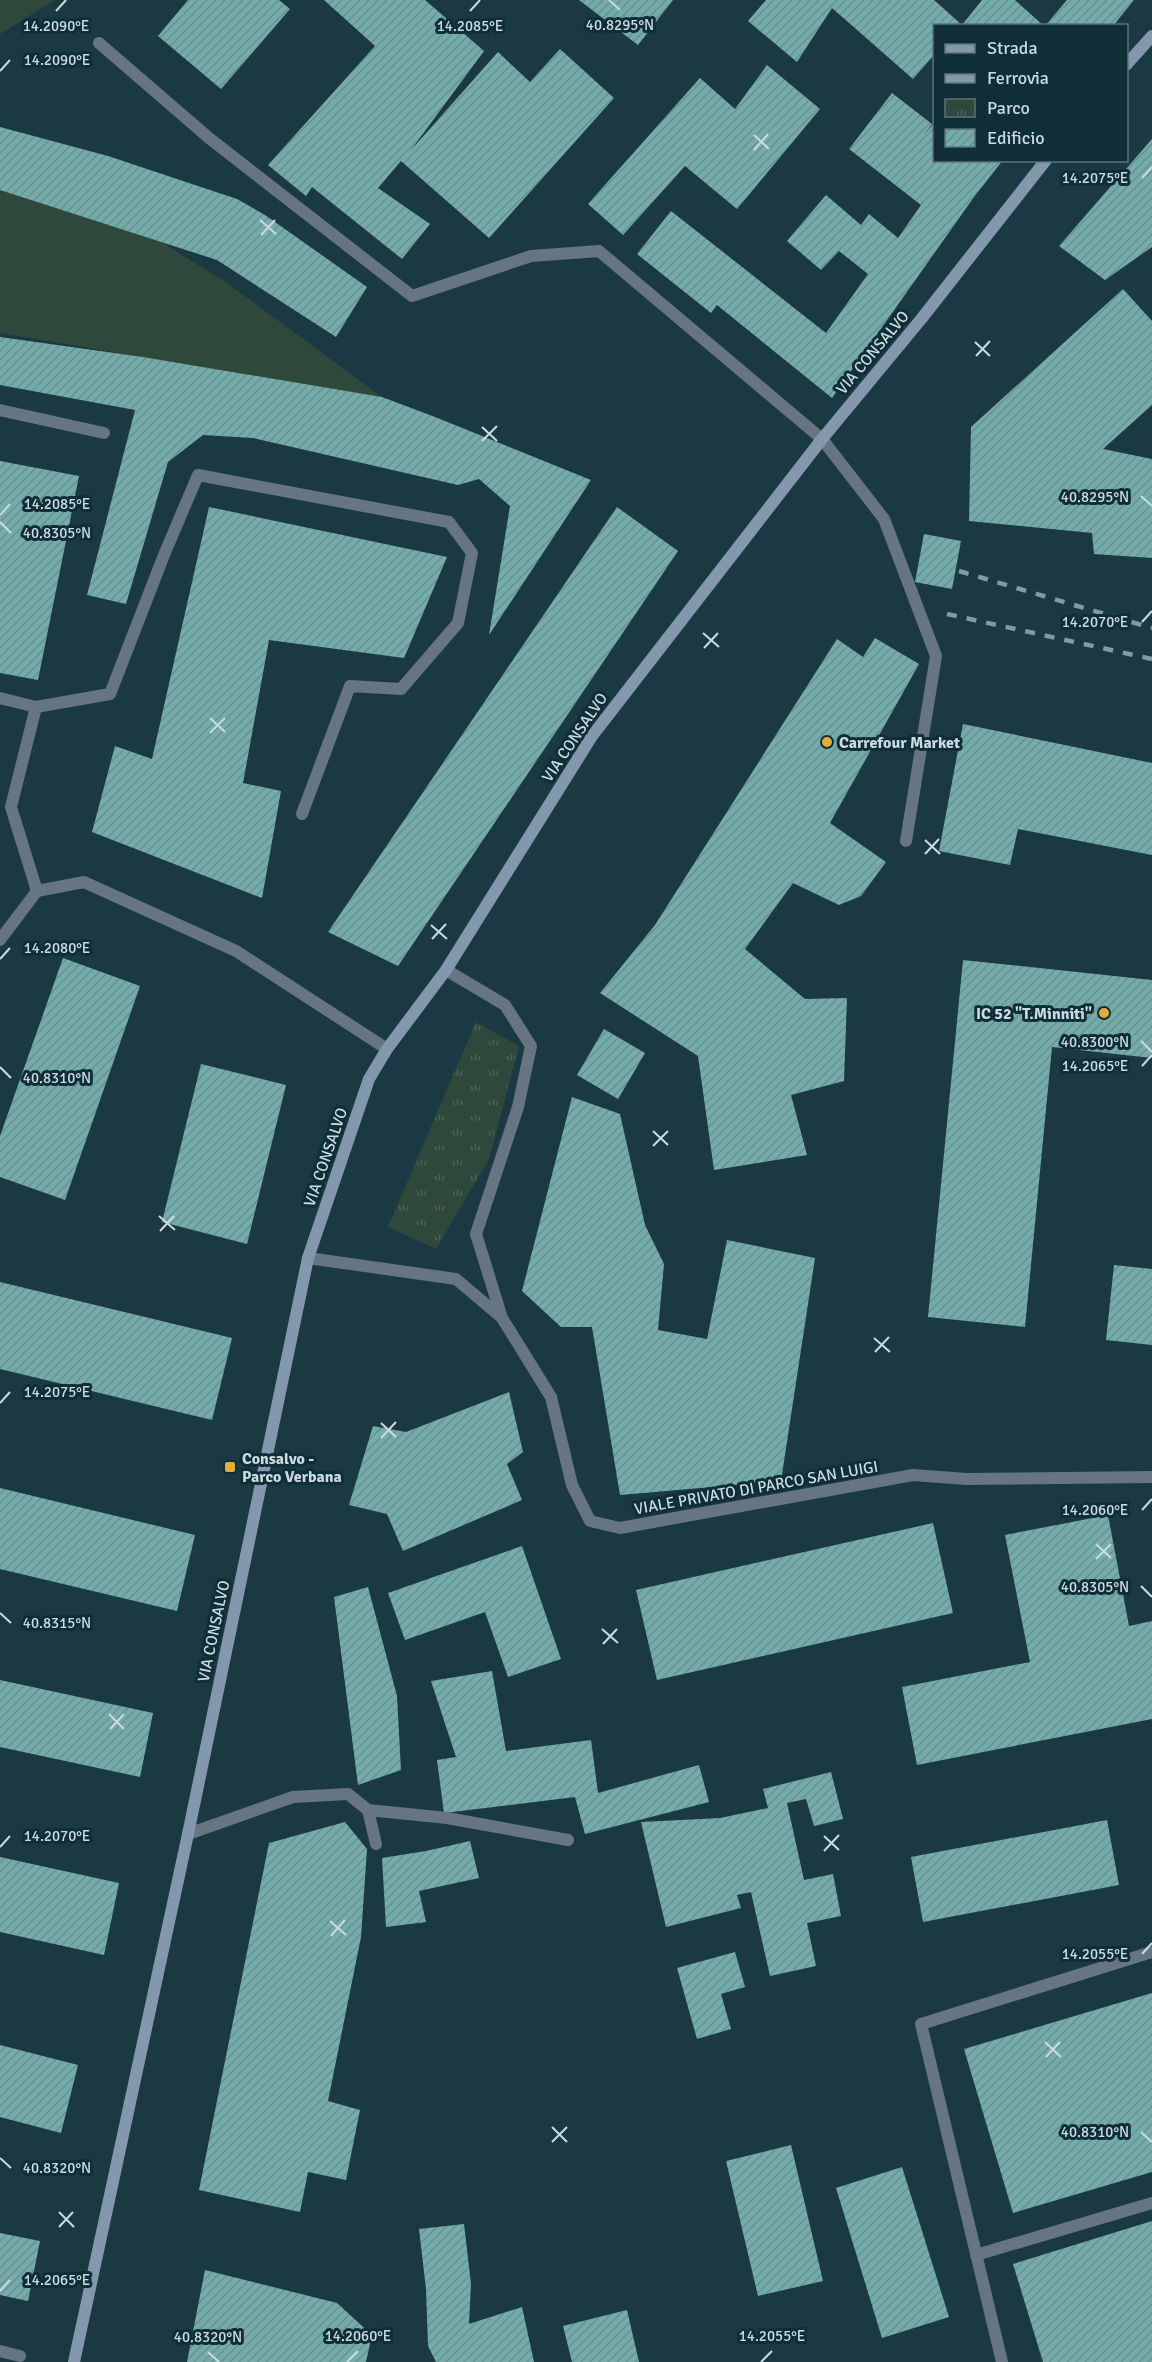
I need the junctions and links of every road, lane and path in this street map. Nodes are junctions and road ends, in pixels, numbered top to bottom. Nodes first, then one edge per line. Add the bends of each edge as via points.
1 (1152, 36) edge
2 (99, 44) dead end
3 (1128, 64) edge
4 (1044, 162) edge
5 (0, 410) edge
6 (104, 433) dead end
7 (822, 439) junction
8 (0, 698) edge
9 (36, 707) junction
10 (302, 814) dead end
11 (906, 841) dead end
12 (37, 891) junction
13 (0, 939) edge
14 (446, 970) junction
15 (387, 1049) junction
16 (308, 1258) junction
17 (502, 1318) junction
18 (1152, 1477) edge
19 (368, 1810) junction
20 (188, 1834) junction
21 (568, 1840) dead end
22 (376, 1844) dead end
23 (1152, 1952) edge
24 (1152, 2203) edge
25 (976, 2255) junction
26 (0, 2351) edge
27 (21, 2356) dead end
28 (74, 2362) edge
29 (1002, 2362) edge

1 - 3 street
2 - 7 lane via 209,138 412,296 531,256 598,251
4 - 7 street, VIA CONSALVO
5 - 6 lane
7 - 11 lane via 884,519 936,656
7 - 14 street, VIA CONSALVO via 592,736
8 - 9 lane
9 - 10 lane via 110,694 198,475 449,522 472,553 458,623 400,689 351,686
9 - 12 lane via 11,807
12 - 13 lane
12 - 15 lane via 84,882 236,951
14 - 15 street, VIA CONSALVO
14 - 17 lane via 505,1005 531,1046 518,1107 476,1234
15 - 16 street, VIA CONSALVO via 369,1079
16 - 17 lane via 456,1279
16 - 20 street, VIA CONSALVO
17 - 18 lane, VIALE PRIVATO DI PARCO SAN LUIGI via 551,1397 572,1485 590,1521 620,1528 913,1475 966,1479
19 - 20 lane via 348,1794 293,1797
19 - 21 lane via 447,1818
19 - 22 lane
20 - 28 street, VIA CONSALVO
23 - 25 lane via 921,2024
24 - 25 lane
25 - 29 lane
26 - 27 lane

